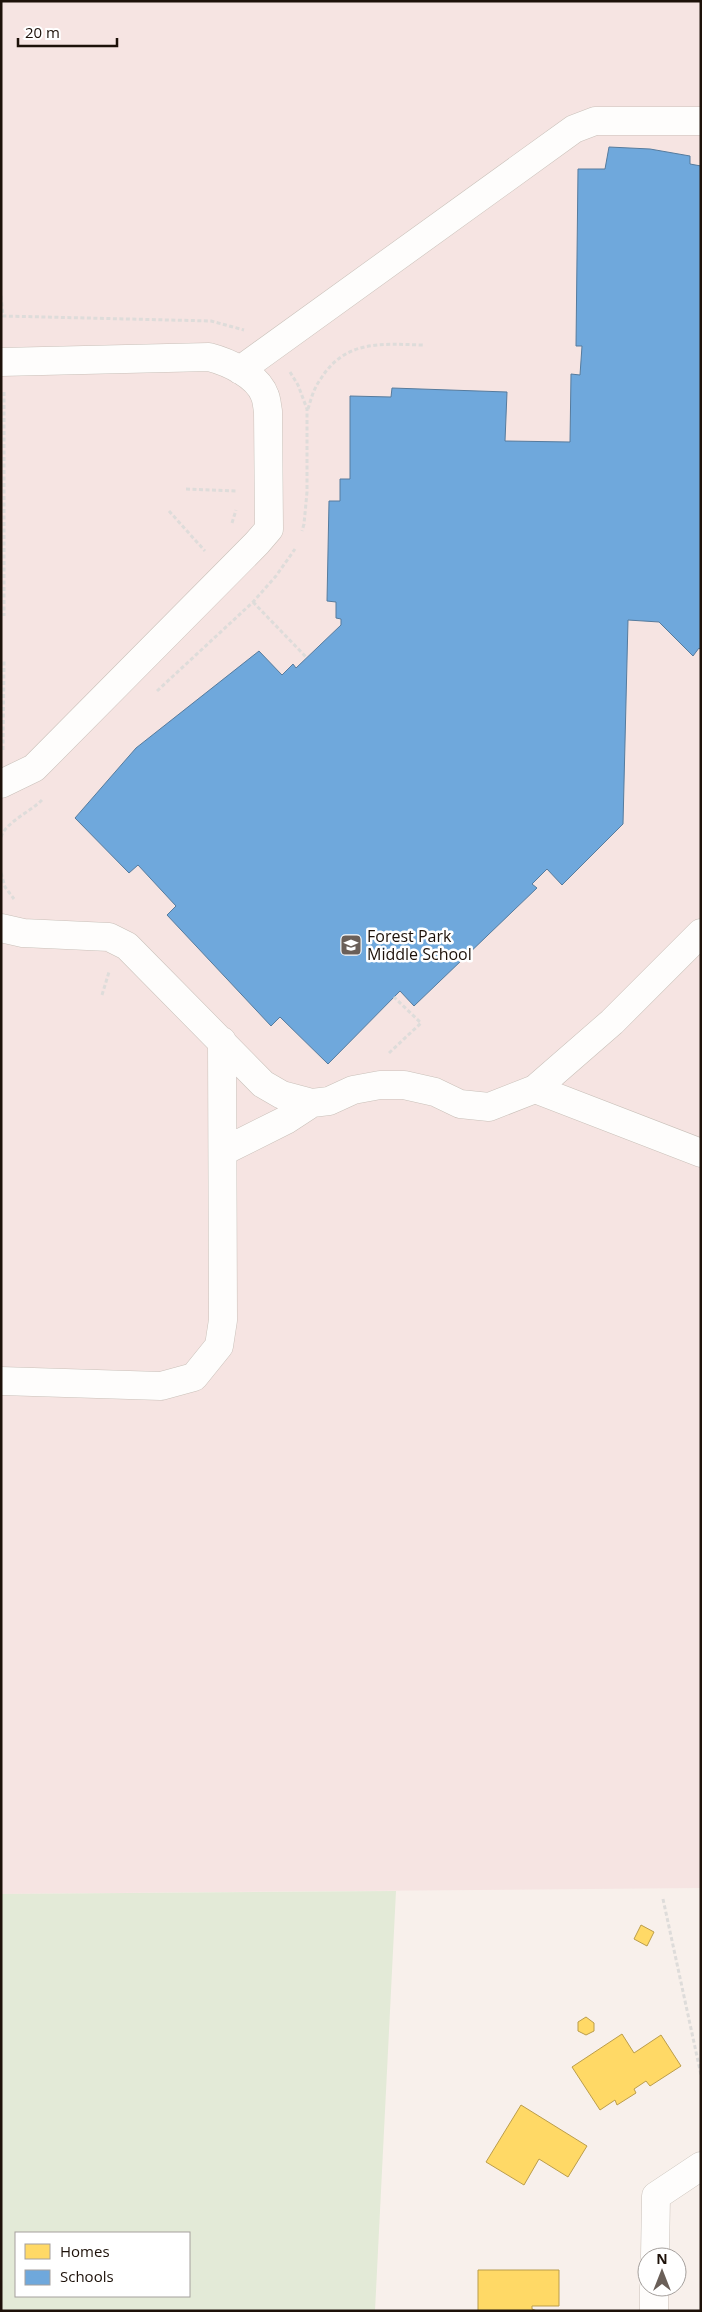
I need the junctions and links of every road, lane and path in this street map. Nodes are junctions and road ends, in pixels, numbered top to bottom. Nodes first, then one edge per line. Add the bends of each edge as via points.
1 (701, 121) edge
2 (1, 296) edge
3 (423, 345) dead end
4 (271, 348) junction
5 (240, 370) junction
6 (3, 374) edge
7 (307, 409) junction
8 (186, 489) dead end
9 (169, 511) dead end
10 (228, 529) dead end
11 (301, 533) dead end
12 (297, 542) dead end
13 (211, 547) dead end
14 (252, 602) junction
15 (4, 616) dead end
16 (306, 658) dead end
17 (4, 661) dead end
18 (154, 694) dead end
19 (3, 751) dead end
20 (1, 784) edge
21 (43, 799) dead end
22 (1, 837) edge
23 (1, 873) edge
24 (17, 902) dead end
25 (1, 928) edge
26 (701, 933) edge
27 (394, 997) dead end
28 (222, 1041) junction
29 (385, 1057) dead end
30 (535, 1088) junction
31 (312, 1103) junction
32 (224, 1151) junction
33 (701, 1153) edge
34 (1, 1381) edge
35 (663, 1899) dead end
36 (701, 2075) edge
37 (701, 2166) edge
38 (655, 2247) edge
39 (654, 2297) edge
40 (654, 2311) edge

1 - 4 street via 595,121 574,129
2 - 4 path via 3,316 211,321 245,330
3 - 7 path via 380,344 356,348 337,359 319,380
4 - 5 street
4 - 7 path via 298,385
5 - 6 street via 209,357
5 - 20 street via 265,394 269,529 34,768
6 - 15 path
7 - 11 path via 306,492
8 - 10 path via 237,490 236,510
9 - 13 path via 205,552
12 - 14 path via 294,552
14 - 16 path
14 - 18 path
17 - 19 path
21 - 22 path via 4,829
23 - 24 path via 5,888
25 - 28 street via 23,933 113,938 127,946
26 - 30 street via 612,1022
27 - 29 path via 421,1023
28 - 31 street via 263,1084
28 - 32 street
30 - 31 street via 489,1107 460,1104 435,1092 404,1085 353,1090 329,1101
30 - 33 street
31 - 32 street
32 - 34 street via 223,1320 219,1346 194,1377 161,1386
35 - 36 path
37 - 38 street via 656,2196
39 - 40 street

